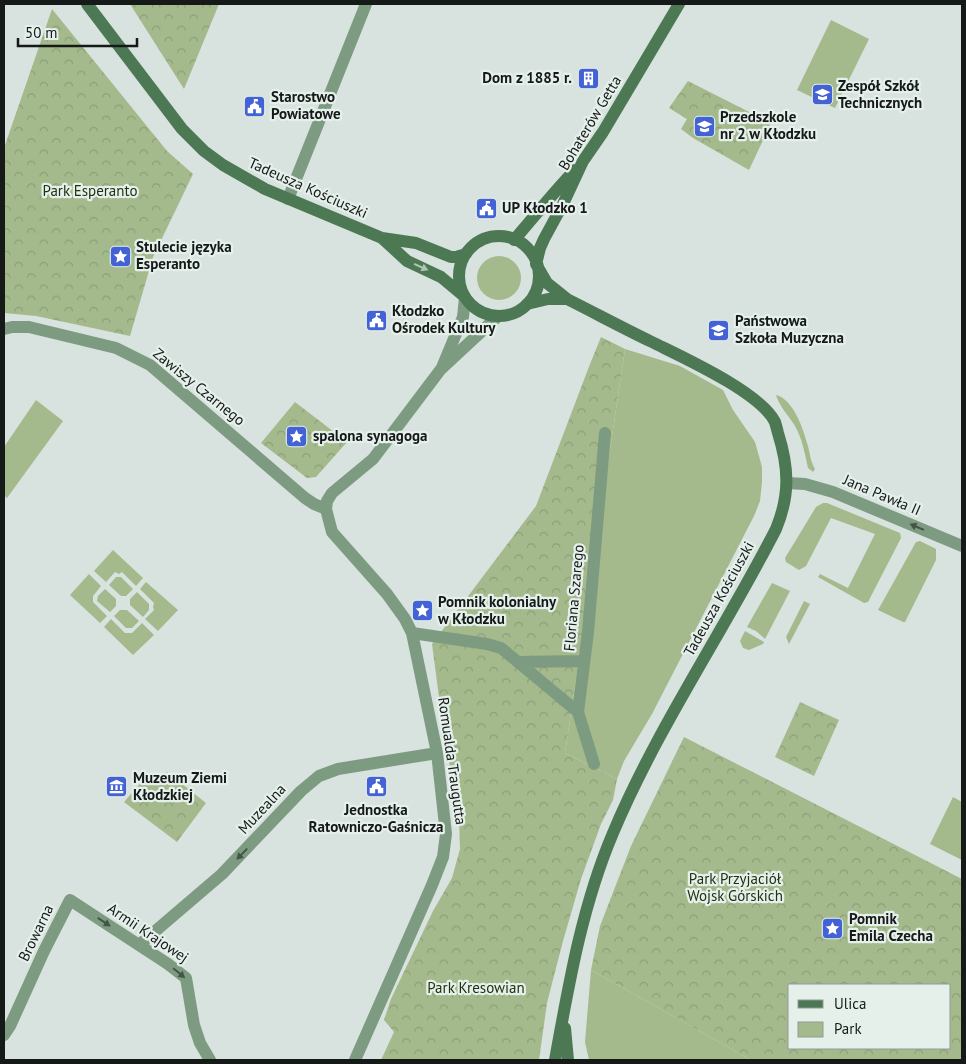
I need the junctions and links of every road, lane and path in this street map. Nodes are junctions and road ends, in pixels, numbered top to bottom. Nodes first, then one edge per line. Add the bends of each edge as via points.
1 (87, 4) edge
2 (366, 4) edge
3 (679, 4) edge
4 (583, 161) junction
5 (288, 199) junction
6 (382, 238) junction
7 (514, 240) junction
8 (466, 254) junction
9 (536, 264) junction
10 (465, 297) junction
11 (567, 299) junction
12 (527, 304) junction
13 (498, 316) junction
14 (4, 329) edge
15 (441, 369) junction
16 (605, 433) dead end
17 (787, 483) junction
18 (326, 509) junction
19 (962, 546) edge
20 (412, 632) junction
21 (584, 661) junction
22 (518, 662) junction
23 (578, 712) junction
24 (437, 753) junction
25 (594, 764) dead end
26 (70, 900) joint
27 (139, 945) junction
28 (564, 1011) junction
29 (4, 1035) edge
30 (210, 1060) edge
31 (354, 1060) edge
32 (555, 1060) edge
33 (568, 1060) edge

1 - 5 street, Tadeusza Kościuszki via 182,129 204,151 242,177
2 - 5 street
3 - 4 street, Bohaterów Getta
4 - 7 street
4 - 9 street, Bohaterów Getta via 544,239
5 - 6 street, Tadeusza Kościuszki
6 - 8 street, Tadeusza Kościuszki via 416,243 451,257
6 -> 10 street, Tadeusza Kościuszki via 407,261 441,276
7 - 8 street via 488,238
7 - 9 street via 526,247
8 - 10 street via 459,273
9 - 11 street, Tadeusza Kościuszki via 547,283
9 - 12 street via 538,284
10 - 13 street via 477,309
10 - 15 street via 462,317
11 - 12 street, Tadeusza Kościuszki
11 - 17 street, Tadeusza Kościuszki via 708,370 750,396 774,421 783,448
12 - 13 street via 514,314
13 - 15 street
14 - 18 street, Zawiszy Czarnego via 29,326 116,348 137,357 305,498
15 - 18 street via 373,459 332,493
16 - 21 street, Floriana Szarego
19 -> 17 street, Jana Pawła II via 833,492
17 - 28 street, Tadeusza Kościuszki via 776,529 643,769 612,834 579,935
18 - 20 street, Romualda Traugutta via 332,532 387,594
20 - 22 street via 487,644 501,648
20 - 24 street, Romualda Traugutta
21 - 22 street
21 - 23 street, Floriana Szarego
22 - 23 street
23 - 25 street, Floriana Szarego
24 -> 27 street, Muzealna via 328,772 310,782 222,874
24 - 31 street, Romualda Traugutta via 446,834 443,857
26 -> 27 street, Armii Krajowej
26 - 29 street, Browarna
27 -> 30 street, Armii Krajowej via 186,978 194,1025
28 - 32 street, Tadeusza Kościuszki
28 - 33 street, Tadeusza Kościuszki

